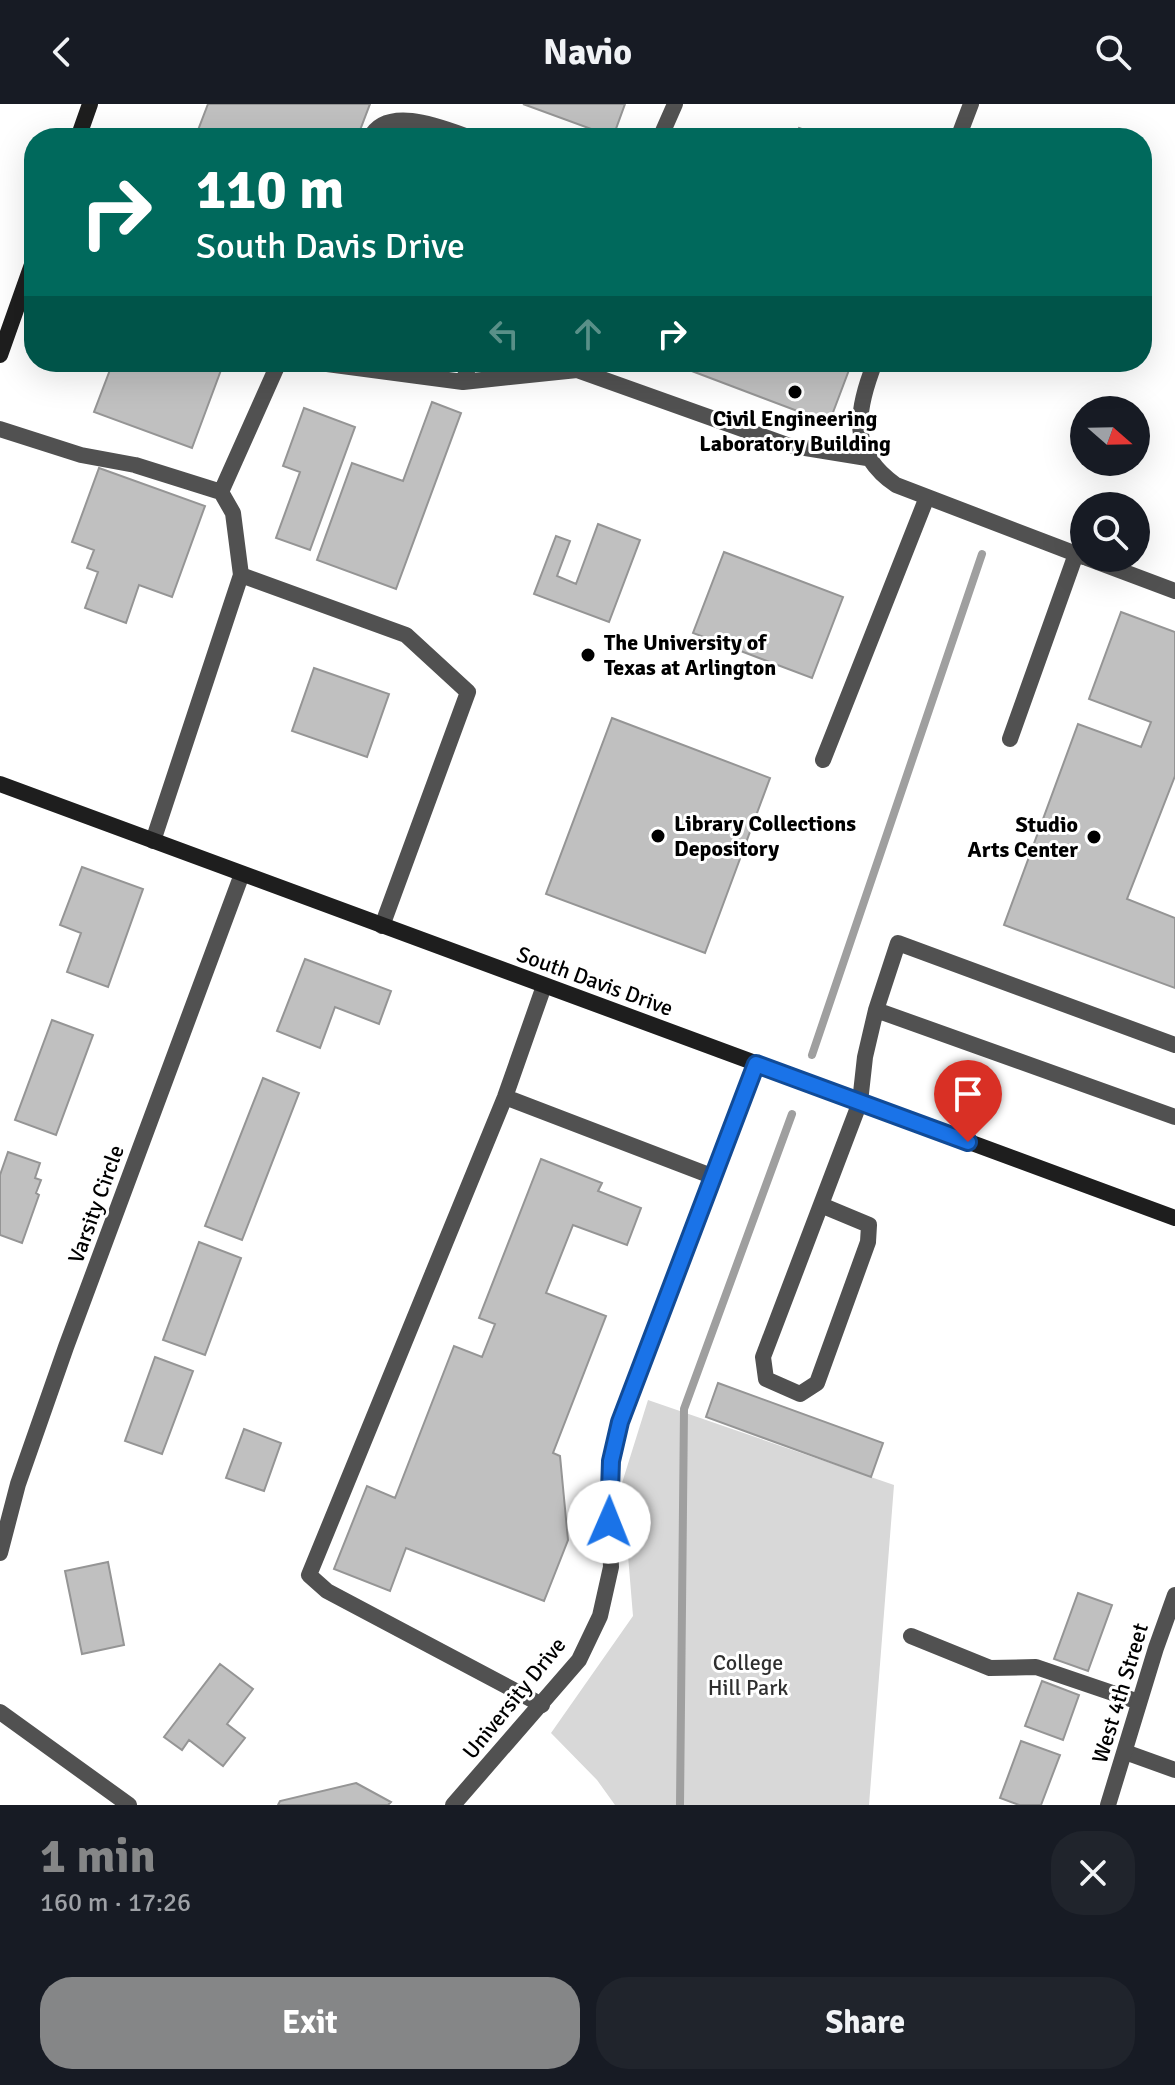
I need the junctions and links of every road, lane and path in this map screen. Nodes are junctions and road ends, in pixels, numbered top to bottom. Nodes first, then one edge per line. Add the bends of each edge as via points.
1 (90, 104) edge
2 (675, 104) edge
3 (971, 104) edge
4 (82, 128) edge
5 (376, 128) edge
6 (442, 128) edge
7 (664, 128) edge
8 (962, 128) edge
9 (24, 287) edge
10 (0, 355) edge
11 (275, 372) edge
12 (388, 372) edge
13 (466, 372) edge
14 (535, 372) edge
15 (594, 372) edge
16 (871, 372) edge
17 (463, 382) junction
18 (0, 429) edge
19 (867, 458) junction
20 (221, 492) junction
21 (927, 497) junction
22 (1070, 551) edge
23 (1076, 572) edge
24 (1125, 572) edge
25 (241, 575) junction
26 (1175, 591) edge
27 (1010, 739) dead end
28 (823, 760) dead end
29 (0, 784) edge
30 (153, 841) junction
31 (242, 874) junction
32 (382, 926) junction
33 (544, 986) junction
34 (876, 1010) junction
35 (1175, 1045) edge
36 (756, 1064) junction
37 (505, 1097) junction
38 (860, 1102) junction
39 (1175, 1117) edge
40 (714, 1177) junction
41 (821, 1205) junction
42 (1175, 1218) edge
43 (0, 1553) edge
44 (1175, 1595) edge
45 (911, 1636) dead end
46 (1139, 1702) junction
47 (542, 1705) junction
48 (0, 1712) edge
49 (1125, 1752) junction
50 (1175, 1770) edge
51 (129, 1805) edge
52 (453, 1805) edge
53 (1108, 1805) edge

1 - 4 street
2 - 7 street
3 - 8 street
5 - 6 street via 389,120 412,118
9 - 10 street
11 - 20 street
12 - 17 street
13 - 17 street
14 - 17 street
15 - 19 street via 787,445
16 - 19 street via 860,417
18 - 20 street
19 - 21 street via 896,485
20 - 25 street via 233,513
21 - 22 street
21 - 28 street
23 - 27 street
24 - 26 street
25 - 30 street
25 - 32 street via 406,635 468,692
29 - 30 street, South Davis Drive
30 - 31 street, South Davis Drive
31 - 32 street, South Davis Drive
31 - 43 street, Varsity Circle via 61,1361
32 - 33 street, South Davis Drive
33 - 36 street, South Davis Drive
33 - 37 street
34 - 35 street via 898,943
34 - 38 street
34 - 39 street
36 - 38 street, South Davis Drive
36 - 40 street, University Drive
37 - 40 street
37 - 47 street via 309,1575 327,1591
38 - 41 street
38 - 42 street, South Davis Drive
40 - 47 street, University Drive via 620,1422 608,1500 611,1567 600,1616 579,1660
41 - 41 street via 763,1357 766,1379 800,1394 817,1383 868,1242 869,1225
44 - 46 street, West 4th Street
45 - 46 street via 990,1668 1036,1667
46 - 49 street, West 4th Street
47 - 52 street, University Drive
48 - 51 street
49 - 50 street
49 - 53 street, West 4th Street

